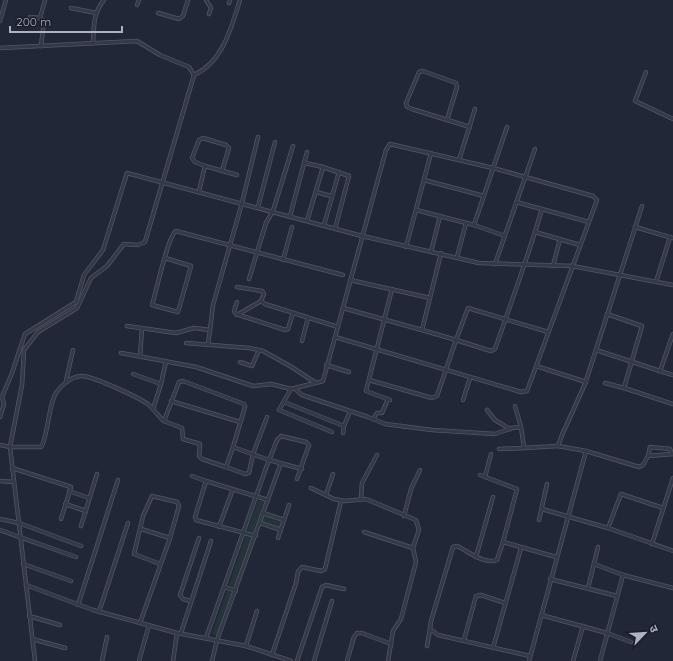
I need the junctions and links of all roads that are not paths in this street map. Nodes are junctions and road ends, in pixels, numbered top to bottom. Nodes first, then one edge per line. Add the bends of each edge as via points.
1 (6, 0) edge
2 (45, 0) edge
3 (104, 0) edge
4 (139, 0) edge
5 (188, 0) edge
6 (206, 0) edge
7 (240, 0) edge
8 (137, 5) dead end
9 (71, 8) dead end
10 (96, 13) junction
11 (158, 13) dead end
12 (209, 14) dead end
13 (30, 17) dead end
14 (40, 18) junction
15 (0, 21) edge
16 (93, 43) junction
17 (41, 46) junction
18 (0, 48) edge
19 (646, 72) dead end
20 (194, 75) junction
21 (475, 109) dead end
22 (673, 119) edge
23 (447, 120) junction
24 (470, 127) junction
25 (507, 127) dead end
26 (258, 137) dead end
27 (275, 142) dead end
28 (293, 146) dead end
29 (535, 149) dead end
30 (307, 152) dead end
31 (431, 153) junction
32 (460, 160) junction
33 (305, 163) junction
34 (205, 166) junction
35 (323, 167) junction
36 (493, 168) junction
37 (222, 171) junction
38 (340, 172) junction
39 (237, 175) dead end
40 (524, 177) junction
41 (424, 180) junction
42 (163, 181) junction
43 (199, 191) junction
44 (316, 192) junction
45 (331, 196) junction
46 (484, 196) junction
47 (516, 202) junction
48 (242, 203) junction
49 (642, 206) dead end
50 (258, 207) junction
51 (542, 209) junction
52 (416, 210) junction
53 (273, 211) junction
54 (290, 216) junction
55 (440, 216) junction
56 (307, 221) junction
57 (589, 222) junction
58 (466, 223) junction
59 (324, 225) junction
60 (474, 225) junction
61 (292, 227) dead end
62 (635, 227) junction
63 (335, 229) junction
64 (535, 232) junction
65 (362, 236) junction
66 (505, 236) junction
67 (672, 238) edge
68 (560, 239) junction
69 (231, 244) junction
70 (580, 245) junction
71 (406, 247) junction
72 (257, 252) junction
73 (431, 252) junction
74 (441, 254) junction
75 (457, 257) junction
76 (164, 258) junction
77 (283, 260) junction
78 (495, 264) junction
79 (525, 265) junction
80 (553, 266) junction
81 (572, 266) junction
82 (343, 275) dead end
83 (619, 275) junction
84 (249, 279) dead end
85 (350, 280) junction
86 (656, 282) junction
87 (673, 285) edge
88 (237, 287) dead end
89 (392, 289) junction
90 (430, 298) junction
91 (261, 301) junction
92 (237, 302) dead end
93 (343, 308) junction
94 (293, 313) junction
95 (607, 314) junction
96 (237, 315) junction
97 (308, 318) junction
98 (385, 320) junction
99 (505, 320) junction
100 (127, 326) dead end
101 (338, 327) junction
102 (142, 328) junction
103 (210, 330) junction
104 (422, 330) junction
105 (548, 332) junction
106 (673, 335) edge
107 (335, 338) junction
108 (456, 340) junction
109 (302, 341) dead end
110 (186, 343) dead end
111 (208, 344) junction
112 (73, 350) dead end
113 (259, 350) junction
114 (377, 350) junction
115 (596, 350) junction
116 (121, 353) dead end
117 (140, 357) junction
118 (166, 361) junction
119 (632, 361) junction
120 (240, 362) dead end
121 (326, 365) junction
122 (536, 366) junction
123 (446, 370) junction
124 (660, 371) junction
125 (348, 372) dead end
126 (133, 374) dead end
127 (673, 374) edge
128 (470, 378) junction
129 (369, 380) junction
130 (66, 382) junction
131 (586, 382) junction
132 (316, 383) junction
133 (161, 384) junction
134 (605, 384) dead end
135 (624, 388) junction
136 (293, 389) junction
137 (1, 397) edge
138 (463, 400) dead end
139 (171, 401) junction
140 (284, 402) junction
141 (673, 404) edge
142 (515, 406) dead end
143 (153, 409) junction
144 (487, 410) dead end
145 (350, 411) junction
146 (0, 417) edge
147 (267, 417) dead end
148 (373, 419) junction
149 (164, 421) junction
150 (240, 422) junction
151 (344, 426) junction
152 (521, 427) junction
153 (510, 429) junction
154 (332, 432) dead end
155 (343, 433) dead end
156 (0, 445) edge
157 (558, 446) junction
158 (10, 447) junction
159 (233, 447) junction
160 (524, 448) junction
161 (499, 449) dead end
162 (586, 451) junction
163 (253, 454) junction
164 (491, 454) dead end
165 (673, 454) edge
166 (377, 455) dead end
167 (648, 456) junction
168 (269, 460) junction
169 (281, 463) junction
170 (226, 466) junction
171 (12, 468) junction
172 (302, 469) junction
173 (420, 470) dead end
174 (97, 474) dead end
175 (333, 474) dead end
176 (480, 475) dead end
177 (192, 476) dead end
178 (485, 477) junction
179 (673, 478) edge
180 (297, 479) dead end
181 (118, 480) dead end
182 (206, 481) junction
183 (0, 482) edge
184 (14, 482) junction
185 (672, 483) edge
186 (547, 484) dead end
187 (311, 488) dead end
188 (233, 489) junction
189 (69, 491) junction
190 (326, 495) junction
191 (256, 496) junction
192 (493, 497) dead end
193 (89, 498) junction
194 (360, 498) junction
195 (268, 500) junction
196 (341, 501) junction
197 (65, 504) junction
198 (289, 505) dead end
199 (663, 508) junction
200 (542, 509) junction
201 (86, 511) junction
202 (264, 514) junction
203 (404, 516) junction
204 (568, 516) junction
205 (0, 519) edge
206 (61, 519) dead end
207 (284, 520) junction
208 (539, 520) dead end
209 (128, 523) dead end
210 (260, 523) junction
211 (19, 524) junction
212 (81, 526) dead end
213 (219, 527) junction
214 (608, 528) junction
215 (142, 529) junction
216 (0, 530) edge
217 (281, 530) junction
218 (364, 532) dead end
219 (243, 533) junction
220 (21, 536) junction
221 (256, 536) junction
222 (170, 538) junction
223 (199, 538) dead end
224 (278, 538) dead end
225 (211, 541) dead end
226 (503, 542) junction
227 (652, 544) junction
228 (81, 546) dead end
229 (598, 547) dead end
230 (413, 548) junction
231 (521, 548) junction
232 (673, 552) edge
233 (476, 556) junction
234 (76, 557) dead end
235 (556, 557) junction
236 (23, 564) junction
237 (160, 564) junction
238 (594, 564) junction
239 (623, 575) junction
240 (550, 579) junction
241 (71, 581) dead end
242 (26, 585) junction
243 (225, 587) junction
244 (588, 588) junction
245 (673, 588) edge
246 (344, 589) dead end
247 (236, 591) junction
248 (617, 596) junction
249 (191, 601) junction
250 (332, 601) dead end
251 (505, 603) junction
252 (78, 605) junction
253 (257, 611) dead end
254 (99, 612) junction
255 (541, 615) junction
256 (29, 616) junction
257 (140, 623) junction
258 (60, 625) dead end
259 (149, 625) junction
260 (583, 626) junction
261 (430, 629) junction
262 (179, 633) junction
263 (607, 633) junction
264 (107, 637) dead end
265 (206, 638) junction
266 (32, 639) junction
267 (218, 640) junction
268 (464, 640) junction
269 (631, 642) dead end
270 (391, 644) junction
271 (246, 646) junction
272 (427, 646) dead end
273 (65, 648) dead end
274 (493, 648) junction
275 (272, 655) junction
276 (530, 656) junction
277 (35, 661) edge
278 (102, 661) edge
279 (139, 661) edge
280 (173, 661) edge
281 (212, 661) edge
282 (291, 661) edge
283 (297, 661) edge
284 (314, 661) edge
285 (347, 661) edge
286 (388, 661) edge
287 (529, 661) edge
288 (573, 661) edge
289 (600, 661) edge

1 - 15 street
2 - 14 street
3 - 10 street
4 - 8 street
5 - 11 street via 180,18
6 - 12 street via 211,8
7 - 20 street via 217,56 209,66
9 - 10 street
10 - 16 street
13 - 14 street
14 - 17 street via 45,23
16 - 17 street
16 - 20 street via 129,40 139,42 160,55 189,67
17 - 18 street
19 - 22 street via 635,101
20 - 42 street
21 - 24 street
23 - 23 street via 407,106 419,72 456,83
23 - 24 street
24 - 32 street
25 - 36 street
26 - 48 street
27 - 50 street
28 - 53 street
29 - 40 street
30 - 33 street
31 - 32 street
31 - 41 street
31 - 65 street via 395,144 387,146
32 - 36 street
33 - 35 street
33 - 54 street
34 - 37 street
34 - 37 street via 192,158 201,139 228,147
34 - 43 street
35 - 38 street
35 - 44 street
36 - 40 street
36 - 46 street
37 - 39 street
38 - 45 street
38 - 63 street via 349,177
40 - 47 street
40 - 57 street via 596,198 597,202
41 - 46 street
41 - 52 street
42 - 43 street
42 - 137 street via 126,173 103,250 84,275 76,302 25,334
42 - 158 street via 145,242 140,245 124,244 107,266 91,278 77,308 38,332 26,346 22,385
43 - 48 street
44 - 45 street
44 - 56 street
45 - 59 street
46 - 60 street
47 - 51 street
47 - 66 street
48 - 50 street
48 - 69 street
49 - 62 street
50 - 53 street
51 - 57 street
51 - 64 street
52 - 55 street
52 - 71 street
53 - 54 street
53 - 72 street via 266,223
54 - 56 street
55 - 58 street
55 - 73 street
56 - 59 street
57 - 70 street
58 - 60 street
58 - 75 street
59 - 63 street
60 - 66 street
61 - 77 street
62 - 67 street
62 - 83 street
63 - 65 street
64 - 68 street
64 - 79 street
65 - 71 street
65 - 85 street
66 - 78 street
67 - 86 street
68 - 70 street
68 - 80 street
69 - 72 street
69 - 76 street via 176,231 171,235
69 - 103 street via 213,305
70 - 81 street
71 - 73 street
72 - 77 street
72 - 84 street
73 - 74 street
74 - 75 street
74 - 90 street
75 - 78 street
76 - 76 street via 191,266 178,312 152,304
77 - 82 street
78 - 79 street
79 - 80 street
79 - 99 street
80 - 81 street
81 - 83 street
81 - 105 street
83 - 86 street
83 - 95 street
85 - 89 street
85 - 93 street
86 - 87 street
88 - 91 street via 262,291 264,294
89 - 90 street
89 - 98 street
90 - 104 street
91 - 94 street
91 - 96 street
92 - 96 street via 234,311
93 - 98 street
93 - 101 street
94 - 96 street via 287,330
94 - 97 street
95 - 115 street
95 - 119 street via 642,326
97 - 101 street
97 - 109 street
98 - 104 street
98 - 114 street
99 - 105 street
99 - 108 street via 494,351
99 - 108 street via 468,308
100 - 102 street
101 - 107 street
102 - 103 street via 176,333 194,328
102 - 117 street
103 - 111 street
104 - 108 street
105 - 122 street
106 - 124 street
107 - 114 street
107 - 121 street
108 - 123 street
110 - 111 street
111 - 113 street
112 - 130 street
113 - 120 street via 252,366
113 - 132 street
114 - 123 street
114 - 129 street
115 - 119 street
115 - 131 street
116 - 117 street
117 - 118 street
118 - 133 street
118 - 136 street via 196,367 253,386 271,384
119 - 124 street
119 - 135 street
121 - 125 street
121 - 132 street via 323,381
122 - 128 street via 529,388 525,392
122 - 131 street
123 - 128 street
123 - 129 street via 435,398
124 - 127 street
126 - 133 street
128 - 138 street
129 - 148 street via 366,392 389,400 382,413 377,413
130 - 143 street via 86,376 128,394
130 - 158 street via 53,399 43,445
131 - 157 street
132 - 136 street
133 - 143 street
134 - 135 street
135 - 141 street
136 - 140 street
136 - 145 street via 302,395
137 - 146 street via 4,404
139 - 149 street
139 - 150 street
139 - 150 street via 178,384 183,381 244,404
140 - 151 street
140 - 154 street via 279,410
142 - 152 street
143 - 149 street
144 - 153 street via 495,420
145 - 148 street
145 - 151 street
147 - 163 street
148 - 153 street via 385,424 432,430 495,434
149 - 170 street via 181,427 183,439 200,444 200,458
150 - 159 street
151 - 155 street
152 - 153 street
152 - 160 street
156 - 158 street
157 - 160 street
157 - 162 street
158 - 171 street
159 - 163 street
159 - 170 street
160 - 161 street
162 - 167 street via 634,466 643,465
162 - 204 street
163 - 168 street
163 - 170 street via 248,474
164 - 178 street
165 - 167 street
165 - 167 street via 670,449 650,447
166 - 194 street via 362,484
168 - 169 street
168 - 172 street via 281,436 306,442 309,448
168 - 191 street
169 - 172 street
169 - 195 street
171 - 184 street
171 - 189 street via 71,487
172 - 180 street
173 - 203 street via 411,489
174 - 193 street
175 - 190 street
176 - 178 street
177 - 182 street
178 - 226 street via 517,489
179 - 185 street
181 - 252 street
182 - 188 street
182 - 213 street via 195,518
183 - 184 street
184 - 211 street
185 - 199 street
186 - 200 street
187 - 190 street
188 - 191 street
188 - 213 street
189 - 193 street
189 - 197 street
190 - 196 street
191 - 195 street
191 - 219 street
192 - 233 street
193 - 201 street
194 - 196 street
194 - 203 street
195 - 202 street
196 - 275 street via 324,568 321,571 302,566 298,572
197 - 201 street
197 - 206 street
198 - 207 street
199 - 214 street via 621,494
199 - 227 street
200 - 204 street
200 - 208 street
201 - 212 street
202 - 207 street
202 - 210 street
203 - 230 street via 418,523 419,530
204 - 214 street
204 - 235 street
205 - 211 street
207 - 217 street
209 - 254 street
210 - 217 street
210 - 221 street
211 - 220 street
211 - 228 street
213 - 219 street
214 - 227 street
215 - 222 street
215 - 222 street via 143,516 151,496 177,502 179,506
215 - 237 street via 134,554
216 - 220 street
217 - 224 street
218 - 230 street
219 - 221 street
219 - 243 street
220 - 234 street
220 - 236 street
221 - 247 street
222 - 237 street
223 - 249 street via 180,595
225 - 249 street
226 - 231 street
226 - 233 street via 497,560 491,561
227 - 232 street
229 - 238 street
230 - 270 street via 416,562 401,619 393,631
231 - 235 street
231 - 251 street
233 - 261 street via 457,546 453,547
235 - 240 street
236 - 241 street
236 - 242 street
237 - 257 street
238 - 239 street
238 - 244 street
239 - 245 street
239 - 248 street
240 - 244 street
240 - 255 street
242 - 252 street
242 - 256 street
243 - 247 street
243 - 265 street
244 - 248 street
246 - 283 street via 326,585 322,587
247 - 267 street
248 - 263 street
249 - 262 street
250 - 284 street
251 - 268 street via 481,595 476,596
251 - 274 street
252 - 254 street
253 - 271 street
254 - 257 street
255 - 260 street
255 - 276 street
256 - 258 street
256 - 266 street
257 - 259 street
259 - 262 street
259 - 279 street
260 - 263 street
260 - 288 street
261 - 268 street via 438,635
261 - 272 street
262 - 265 street
262 - 280 street
263 - 269 street
263 - 289 street
264 - 278 street
265 - 267 street
266 - 273 street
266 - 277 street
267 - 271 street
267 - 281 street
268 - 274 street
270 - 285 street via 362,632 357,633
270 - 286 street
271 - 275 street
274 - 276 street
275 - 282 street
276 - 287 street

